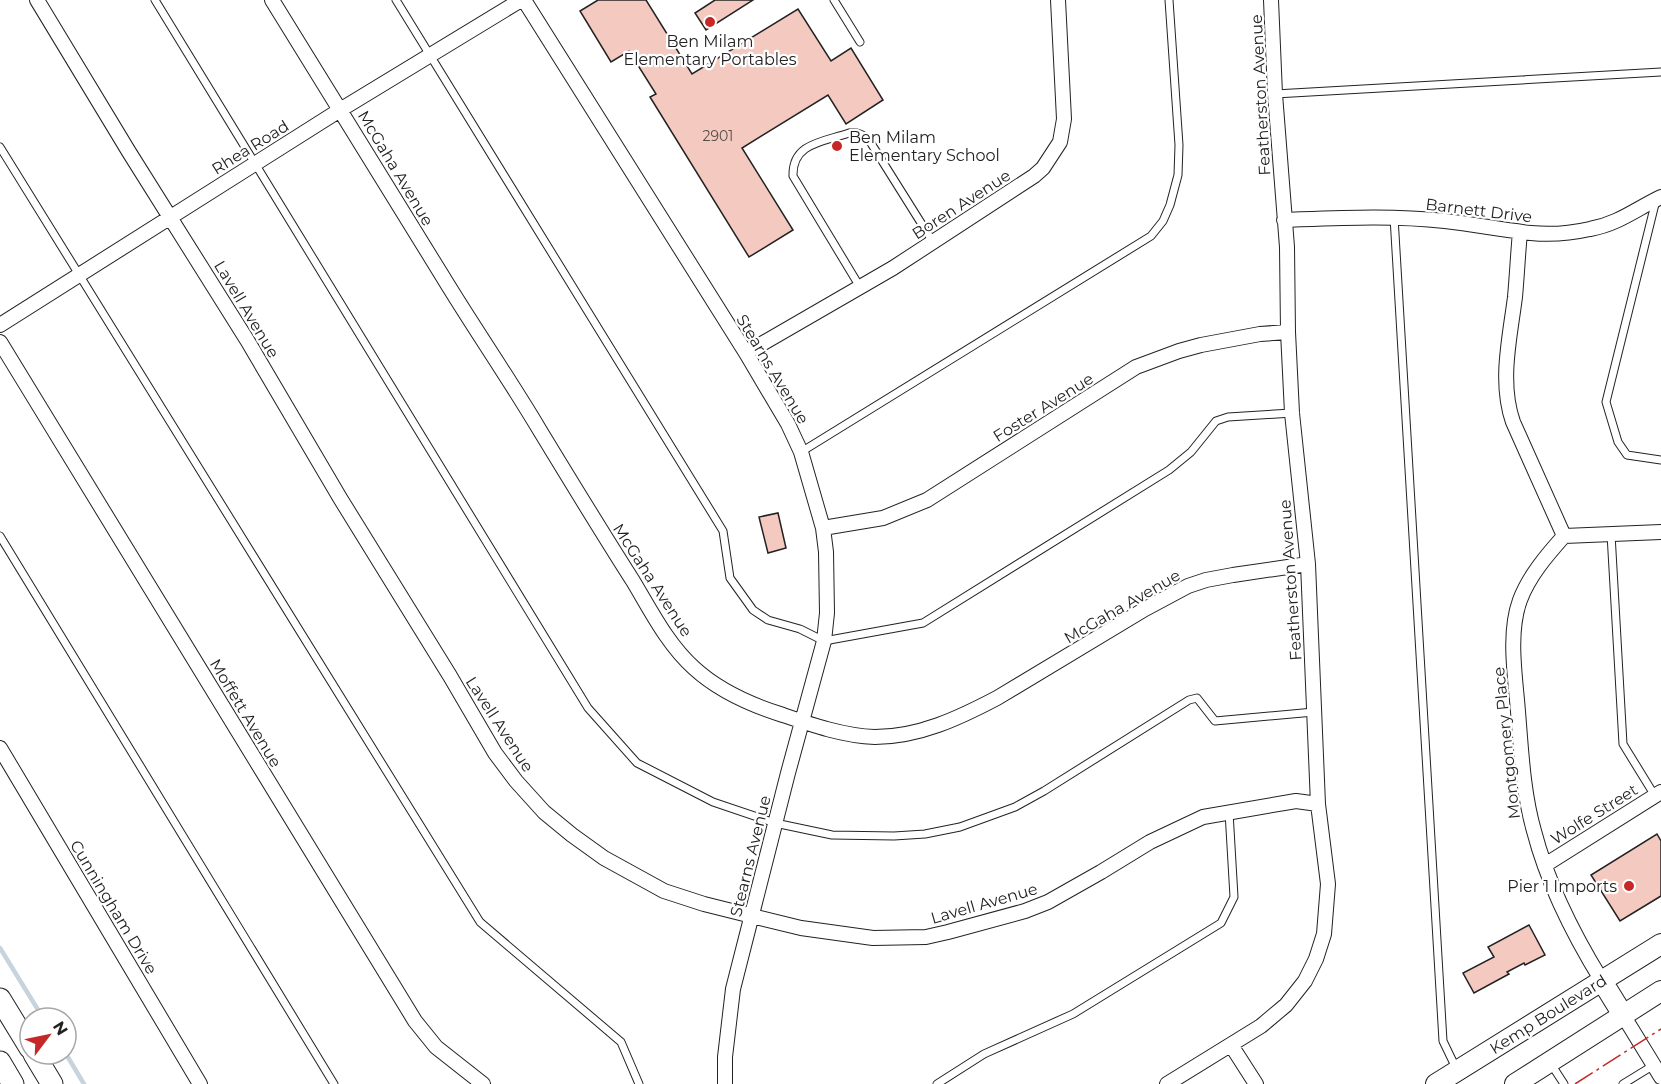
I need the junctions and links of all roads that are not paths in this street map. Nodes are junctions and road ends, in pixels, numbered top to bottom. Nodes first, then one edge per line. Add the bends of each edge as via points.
1 (37, 0) edge
2 (155, 0) edge
3 (272, 0) edge
4 (396, 0) edge
5 (522, 0) edge
6 (834, 0) edge
7 (1058, 0) edge
8 (1169, 0) edge
9 (1271, 0) edge
10 (860, 42) dead end
11 (430, 54) junction
12 (1661, 72) edge
13 (1275, 94) junction
14 (340, 110) junction
15 (0, 147) edge
16 (255, 163) junction
17 (1659, 198) edge
18 (171, 217) junction
19 (1394, 217) junction
20 (1284, 220) junction
21 (1520, 232) junction
22 (933, 242) junction
23 (79, 274) junction
24 (860, 287) junction
25 (0, 325) edge
26 (1288, 332) junction
27 (0, 342) edge
28 (746, 353) junction
29 (1292, 413) junction
30 (801, 452) junction
31 (1661, 460) edge
32 (823, 528) junction
33 (1661, 532) edge
34 (1611, 534) junction
35 (0, 536) edge
36 (1564, 536) junction
37 (1308, 564) junction
38 (824, 640) junction
39 (1314, 712) junction
40 (803, 722) junction
41 (0, 748) edge
42 (1658, 794) edge
43 (1318, 804) junction
44 (1229, 811) junction
45 (775, 823) junction
46 (1545, 865) junction
47 (752, 916) junction
48 (1661, 944) edge
49 (1602, 981) junction
50 (1661, 991) edge
51 (0, 999) edge
52 (1623, 1015) junction
53 (18, 1028) edge
54 (1231, 1045) junction
55 (0, 1062) edge
56 (1550, 1062) junction
57 (41, 1066) edge
58 (1457, 1071) junction
59 (1657, 1071) edge
60 (14, 1084) edge
61 (52, 1084) edge
62 (200, 1084) edge
63 (334, 1084) edge
64 (483, 1084) edge
65 (639, 1084) edge
66 (725, 1084) edge
67 (937, 1084) edge
68 (1167, 1084) edge
69 (1256, 1084) edge
70 (1436, 1084) edge
71 (1515, 1084) edge
72 (1564, 1084) edge
73 (1623, 1084) edge

1 - 18 street, Lavell Avenue
2 - 16 lane
3 - 14 street, McGaha Avenue
4 - 11 lane
5 - 11 street, Rhea Road
5 - 28 street, Stearns Avenue
6 - 10 lane
7 - 22 street, Boren Avenue via 1064,119 1060,141 1034,177
8 - 30 lane via 1178,176 1163,221 1151,236
9 - 13 street, Featherston Avenue
11 - 14 street, Rhea Road
11 - 38 lane via 723,531 730,578 739,592 753,610 768,620
12 - 13 lane
13 - 20 street, Featherston Avenue
14 - 16 street, Rhea Road
14 - 40 street, McGaha Avenue via 678,651 727,692
15 - 23 lane
16 - 18 street, Rhea Road
16 - 45 lane via 588,708 637,763 713,802
17 - 21 street, Barnett Drive via 1624,218 1588,230
17 - 31 lane via 1606,402 1618,442 1627,455
18 - 23 street, Rhea Road
18 - 47 street, Lavell Avenue via 495,753 516,781 572,835 630,873 664,891
19 - 20 street, Barnett Drive
19 - 21 street, Barnett Drive
19 - 58 lane via 1443,1041
20 - 26 street, Featherston Avenue
21 - 36 street via 1506,395 1513,422
22 - 24 street, Boren Avenue
22 - 24 lane via 862,134 849,133 805,147 793,164 793,177
23 - 25 street, Rhea Road
23 - 65 lane via 480,922 621,1042
24 - 28 street, Boren Avenue
26 - 29 street, Featherston Avenue
26 - 32 street, Foster Avenue via 1201,345 1136,367 927,500 883,518
27 - 64 street, Moffett Avenue via 415,1021 436,1047
28 - 30 street, Stearns Avenue
29 - 37 street, Featherston Avenue
29 - 38 lane via 1216,421 1191,452 1169,470 923,623
30 - 32 street, Stearns Avenue
32 - 38 street, Stearns Avenue via 827,613
33 - 34 street
34 - 36 street
34 - 42 lane via 1623,744
35 - 63 lane
36 - 46 street, Montgomery Place via 1525,588 1512,645 1522,761 1534,831
37 - 39 street, Featherston Avenue
37 - 40 street, McGaha Avenue via 1188,586 972,712 935,727 876,737
38 - 40 street, Stearns Avenue
39 - 43 street, Featherston Avenue
39 - 45 lane via 1215,721 1197,698 1189,700 1044,791 1015,807 960,827 924,834 844,836
40 - 45 street, Stearns Avenue
41 - 62 street, Cunningham Drive
42 - 46 street, Wolfe Street
43 - 44 street, Lavell Avenue via 1296,801
43 - 54 street, Featherston Avenue via 1328,884 1324,934 1316,959 1286,1005
44 - 47 street, Lavell Avenue via 1203,817 1150,842 1048,903 948,933 873,938 801,928
44 - 67 lane via 1234,897 1221,923 1072,1014 984,1054
45 - 47 street, Stearns Avenue
46 - 49 street, Montgomery Place via 1555,896
47 - 66 street, Stearns Avenue via 733,989 724,1057
48 - 49 main road, Kemp Boulevard
49 - 52 main road
49 - 58 main road, Kemp Boulevard
50 - 52 main road
51 - 53 main road
52 - 56 main road
52 - 59 street
54 - 68 street, Featherston Avenue
54 - 69 street
55 - 60 main road
56 - 71 main road
56 - 72 lane
57 - 61 main road
58 - 70 main road, Kemp Boulevard
59 - 73 lane

